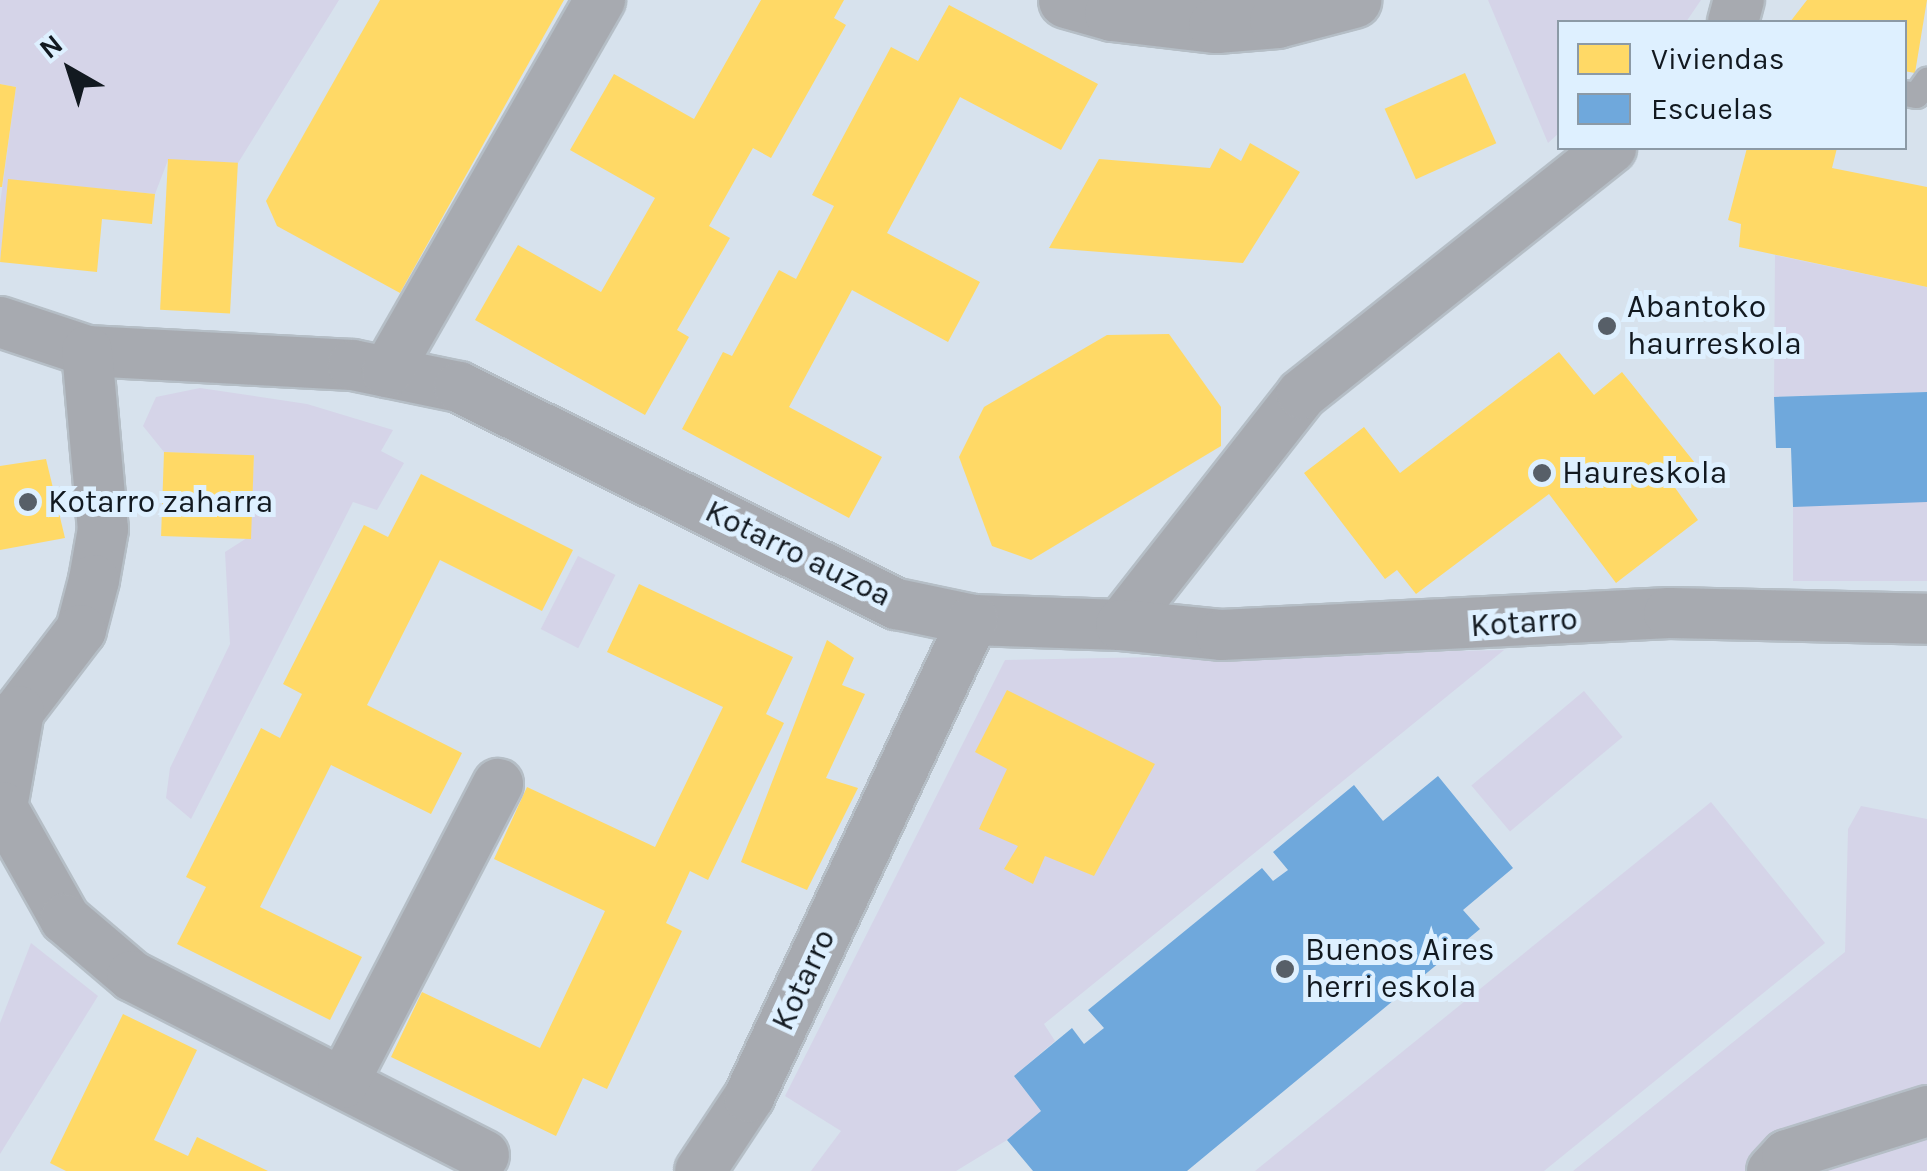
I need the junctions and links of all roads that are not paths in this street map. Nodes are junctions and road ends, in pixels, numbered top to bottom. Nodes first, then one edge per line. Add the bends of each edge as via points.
1 (600, 0) edge
2 (1066, 0) edge
3 (1353, 0) edge
4 (1927, 80) edge
5 (1907, 94) edge
6 (1607, 150) edge
7 (0, 322) edge
8 (87, 351) junction
9 (387, 372) junction
10 (1927, 619) edge
11 (974, 620) junction
12 (1121, 625) junction
13 (498, 784) dead end
14 (343, 1083) junction
15 (1927, 1111) edge
16 (484, 1155) dead end
17 (700, 1171) edge
18 (1772, 1171) edge

1 - 9 street
2 - 3 street via 1112,13 1216,25 1277,20
4 - 5 lane via 1916,95
6 - 12 street via 1302,394
7 - 8 street, Kotarro auzoa
8 - 9 street, Kotarro auzoa
8 - 14 street via 103,529 97,563 81,630 19,711 2,807 65,919 132,976
9 - 11 street, Kotarro auzoa via 459,387 897,604
10 - 12 street, Kotarro via 1668,613 1221,635
11 - 12 street, Kotarro auzoa
11 - 17 street, Kotarro via 749,1098
13 - 14 street
14 - 16 street
15 - 18 street via 1787,1155

